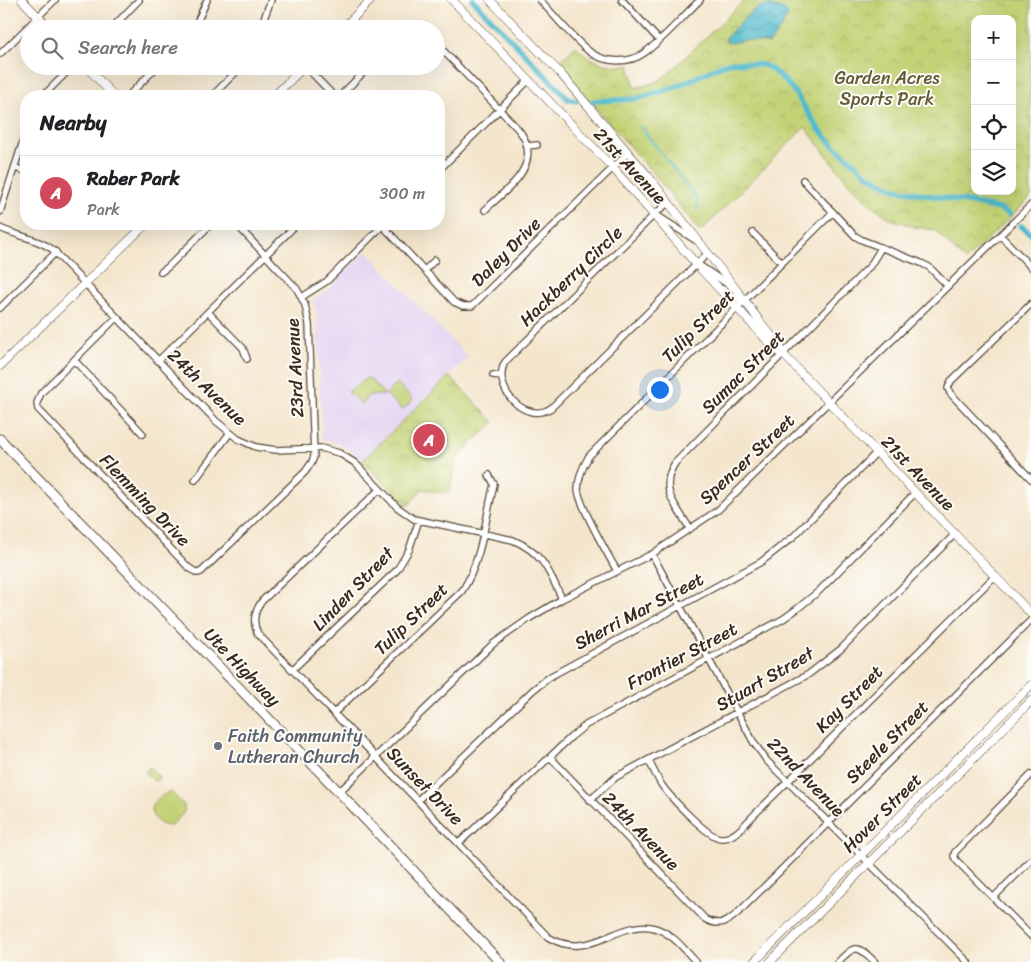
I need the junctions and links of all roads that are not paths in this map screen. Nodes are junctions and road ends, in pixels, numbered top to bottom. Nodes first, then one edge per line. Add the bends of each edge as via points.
1 (22, 0) edge
2 (55, 0) edge
3 (139, 0) edge
4 (207, 0) edge
5 (271, 0) edge
6 (371, 0) edge
7 (452, 0) edge
8 (490, 0) edge
9 (540, 0) edge
10 (622, 0) edge
11 (700, 0) edge
12 (38, 16) junction
13 (34, 20) edge
14 (42, 20) edge
15 (120, 20) edge
16 (198, 20) edge
17 (263, 20) edge
18 (351, 20) edge
19 (20, 34) edge
20 (659, 40) junction
21 (445, 52) edge
22 (0, 54) edge
23 (64, 75) edge
24 (94, 75) edge
25 (149, 75) edge
26 (233, 75) edge
27 (296, 75) edge
28 (314, 75) edge
29 (361, 75) edge
30 (529, 80) junction
31 (49, 90) edge
32 (108, 90) edge
33 (134, 90) edge
34 (218, 90) edge
35 (280, 90) edge
36 (328, 90) edge
37 (346, 90) edge
38 (500, 109) junction
39 (536, 145) dead end
40 (527, 146) junction
41 (20, 152) edge
42 (628, 153) junction
43 (445, 164) edge
44 (15, 168) junction
45 (613, 168) junction
46 (20, 170) edge
47 (803, 180) dead end
48 (669, 202) junction
49 (1031, 205) edge
50 (485, 210) dead end
51 (0, 212) edge
52 (833, 212) junction
53 (655, 214) junction
54 (0, 228) edge
55 (140, 230) edge
56 (206, 230) edge
57 (242, 230) edge
58 (291, 230) edge
59 (377, 230) edge
60 (388, 230) edge
61 (753, 233) dead end
62 (1000, 235) junction
63 (881, 248) junction
64 (706, 250) junction
65 (56, 252) junction
66 (266, 255) junction
67 (435, 260) dead end
68 (782, 263) junction
69 (697, 265) junction
70 (1031, 267) edge
71 (425, 270) junction
72 (161, 272) dead end
73 (85, 284) junction
74 (947, 286) junction
75 (738, 292) junction
76 (302, 297) junction
77 (742, 304) junction
78 (1031, 304) edge
79 (467, 307) junction
80 (0, 308) edge
81 (208, 312) junction
82 (466, 314) dead end
83 (117, 317) junction
84 (783, 354) junction
85 (247, 359) dead end
86 (74, 360) junction
87 (158, 361) junction
88 (0, 366) edge
89 (493, 375) dead end
90 (501, 376) junction
91 (828, 401) junction
92 (143, 434) dead end
93 (230, 434) junction
94 (0, 439) edge
95 (314, 448) junction
96 (877, 452) junction
97 (489, 475) dead end
98 (1031, 479) edge
99 (195, 480) dead end
100 (380, 489) junction
101 (915, 492) junction
102 (419, 520) junction
103 (690, 529) junction
104 (483, 533) junction
105 (955, 534) junction
106 (652, 554) junction
107 (617, 571) junction
108 (995, 576) junction
109 (562, 599) junction
110 (680, 606) junction
111 (1031, 614) edge
112 (1031, 620) edge
113 (709, 659) junction
114 (293, 669) junction
115 (1031, 686) edge
116 (1031, 701) edge
117 (335, 712) junction
118 (737, 712) junction
119 (375, 756) junction
120 (550, 757) junction
121 (648, 760) junction
122 (1031, 775) edge
123 (788, 782) junction
124 (339, 792) junction
125 (418, 800) junction
126 (590, 800) junction
127 (828, 822) junction
128 (460, 843) junction
129 (860, 855) junction
130 (1031, 860) edge
131 (869, 864) junction
132 (994, 897) junction
133 (717, 925) joint
134 (1031, 936) edge
135 (500, 962) edge
136 (696, 962) edge
137 (754, 962) edge
138 (770, 962) edge
139 (838, 962) edge
140 (874, 962) edge
141 (968, 962) edge

1 - 12 street
2 - 12 street
3 - 15 street
4 - 16 street
5 - 17 street
6 - 18 street
7 - 30 street, 21st Avenue
8 - 42 street, 21st Avenue via 560,73
9 - 20 street via 589,51 607,60 638,57
10 - 20 street
11 - 20 street
12 - 13 street
12 - 14 street
19 - 22 street
21 - 38 street
23 - 31 street
24 - 32 street
25 - 33 street
26 - 34 street
27 - 35 street
28 - 36 street
29 - 37 street
30 - 38 street
30 - 45 street, 21st Avenue
38 - 40 street via 518,129
38 - 43 street
39 - 40 street
40 - 50 street via 526,164 518,178
41 - 44 street
42 - 45 street, Daley Drive
42 - 48 street, 21st Avenue
44 - 46 street
44 - 51 street
45 - 53 street, 21st Avenue
45 - 79 street, Daley Drive via 476,303
47 - 52 street
48 - 53 street, Hackberry Circle
48 - 64 street, 21st Avenue
49 - 62 street, Spencer Street
52 - 63 street via 855,236
52 - 68 street, Tulip Street
53 - 64 street
53 - 69 street, 21st Avenue
53 - 90 street, Hackberry Circle via 505,362
54 - 65 street, 24th Avenue via 41,241
55 - 73 street
56 - 72 street
57 - 66 street, 23rd Avenue
58 - 66 street
59 - 76 street via 326,281
60 - 71 street, Daley Drive
61 - 68 street
62 - 70 street
62 - 74 street, Spencer Street
63 - 74 street via 929,267
63 - 84 street, Sumac Street via 870,266
64 - 69 street
64 - 75 street, 21st Avenue
65 - 73 street, 24th Avenue
65 - 80 street
66 - 76 street, 23rd Avenue
66 - 81 street
67 - 71 street
68 - 77 street, Tulip Street
69 - 75 street
69 - 77 street, 21st Avenue via 716,286
69 - 90 street via 544,412 536,416 522,408 504,390
71 - 79 street, Daley Drive via 454,302
73 - 83 street, 24th Avenue
73 - 88 street
74 - 91 street, Spencer Street
75 - 77 street, 21st Avenue
76 - 95 street, 23rd Avenue via 309,324
77 - 84 street, 21st Avenue
77 - 84 street, 21st Avenue via 780,346
77 - 107 street, Tulip Street via 596,448 583,466 579,482 580,500
78 - 98 street via 948,388
79 - 82 street
81 - 85 street via 242,348
81 - 87 street
83 - 86 street, Flemming Drive
83 - 87 street, 24th Avenue
84 - 91 street, 21st Avenue
84 - 103 street, Sumac Street via 680,457 670,471 669,494
86 - 92 street
86 - 95 street, Flemming Drive via 33,403 197,575 305,472 312,462
87 - 93 street, 24th Avenue
89 - 90 street
91 - 96 street, 21st Avenue
91 - 103 street, Spencer Street via 739,491
93 - 95 street, 24th Avenue via 267,449
93 - 99 street
94 - 124 main road, Ute Highway
95 - 100 street, 24th Avenue via 348,457
96 - 101 street, 21st Avenue
96 - 110 street, Sherri Mar Street via 780,549
97 - 104 street, Tulip Street via 494,484
100 - 102 street, 24th Avenue via 406,514
100 - 114 street, Sunset Drive via 257,608 254,621 258,634
101 - 105 street, 21st Avenue
101 - 113 street, Frontier Street via 804,604
102 - 104 street, 24th Avenue
102 - 114 street, Linden Street via 409,550 397,570
103 - 106 street, Spencer Street
104 - 109 street, 24th Avenue via 513,540 536,553 544,562
104 - 117 street, Tulip Street via 476,566 462,591
105 - 108 street, 21st Avenue
105 - 118 street, Stuart Street via 826,662
106 - 107 street, Spencer Street
106 - 110 street, 22nd Avenue
107 - 109 street, Spencer Street
108 - 111 street, 21st Avenue
108 - 123 street, Kay Street
109 - 119 street, Spencer Street via 493,644
110 - 113 street, 22nd Avenue
110 - 125 street, Sherri Mar Street via 551,676
112 - 127 street, Steele Street
113 - 118 street, 22nd Avenue
113 - 120 street, Frontier Street via 586,725
114 - 117 street, Sunset Drive
115 - 129 street, Hover Street
116 - 131 street, Hover Street
117 - 119 street, Sunset Drive
118 - 121 street, Stuart Street
118 - 123 street, 22nd Avenue via 767,761
119 - 124 street, Spencer Street
119 - 125 street, Sunset Drive
120 - 126 street, 24th Avenue
120 - 128 street, Frontier Street
121 - 123 street, Kay Street via 670,795 706,832 720,841 735,834
121 - 126 street, Stuart Street via 616,777
122 - 132 street via 955,852 956,860
123 - 127 street, 22nd Avenue
124 - 135 main road, Ute Highway
125 - 128 street, Sunset Drive
126 - 133 street, 24th Avenue via 705,919
127 - 129 street, 22nd Avenue
127 - 133 street, Steele Street via 743,908
128 - 136 street, Sunset Drive via 558,945 577,951 590,950 634,929 650,927 672,937
129 - 131 street, 22nd Avenue
129 - 137 street, Hover Street
130 - 132 street
131 - 138 street, Hover Street
131 - 141 street, 22nd Avenue
132 - 134 street
139 - 140 street via 857,944

